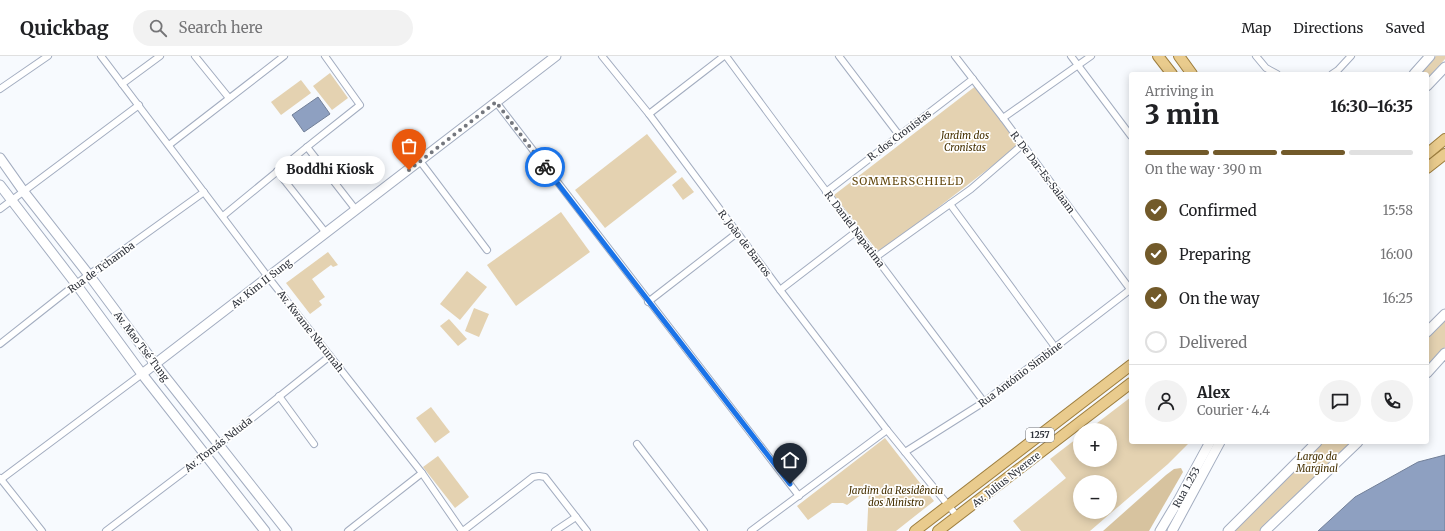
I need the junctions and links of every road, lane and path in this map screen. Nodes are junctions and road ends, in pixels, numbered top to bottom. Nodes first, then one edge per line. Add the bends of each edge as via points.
1 (48, 56) edge
2 (101, 56) edge
3 (160, 56) edge
4 (195, 56) edge
5 (284, 56) edge
6 (326, 56) edge
7 (556, 56) edge
8 (602, 56) edge
9 (725, 56) edge
10 (840, 56) edge
11 (955, 56) edge
12 (1071, 56) edge
13 (1091, 56) edge
14 (1158, 56) edge
15 (1179, 56) edge
16 (1256, 56) edge
17 (1351, 56) edge
18 (1430, 56) edge
19 (1078, 65) junction
20 (1445, 67) edge
21 (1170, 72) edge
22 (1191, 72) edge
23 (1273, 72) edge
24 (1335, 72) edge
25 (1416, 72) edge
26 (973, 79) junction
27 (122, 84) junction
28 (1429, 84) edge
29 (0, 89) edge
30 (229, 98) junction
31 (496, 102) junction
32 (139, 105) junction
33 (649, 114) junction
34 (1003, 118) junction
35 (1129, 133) edge
36 (899, 135) junction
37 (1445, 139) edge
38 (169, 145) junction
39 (1022, 145) junction
40 (307, 147) junction
41 (1429, 152) edge
42 (1445, 154) edge
43 (0, 158) edge
44 (420, 162) junction
45 (1429, 166) edge
46 (277, 171) junction
47 (0, 185) edge
48 (24, 192) junction
49 (204, 192) junction
50 (826, 192) junction
51 (12, 201) junction
52 (950, 204) junction
53 (0, 209) edge
54 (356, 210) junction
55 (222, 216) junction
56 (857, 231) junction
57 (326, 233) junction
58 (737, 233) junction
59 (487, 250) dead end
60 (876, 257) junction
61 (89, 275) junction
62 (268, 277) junction
63 (76, 284) junction
64 (1129, 286) edge
65 (780, 290) junction
66 (1129, 291) edge
67 (648, 302) junction
68 (1445, 314) edge
69 (1429, 330) edge
70 (0, 344) edge
71 (1055, 347) junction
72 (1445, 353) edge
73 (330, 356) junction
74 (155, 364) junction
75 (1129, 368) edge
76 (1429, 371) edge
77 (142, 374) junction
78 (1129, 385) edge
79 (279, 396) junction
80 (984, 402) junction
81 (887, 430) junction
82 (1040, 435) junction
83 (314, 444) dead end
84 (637, 444) dead end
85 (1209, 444) edge
86 (1219, 444) edge
87 (1315, 444) edge
88 (1356, 444) edge
89 (218, 445) junction
90 (1049, 446) junction
91 (905, 452) junction
92 (206, 455) junction
93 (422, 473) junction
94 (0, 479) edge
95 (799, 496) junction
96 (948, 505) junction
97 (957, 516) junction
98 (576, 517) junction
99 (42, 531) edge
100 (106, 531) edge
101 (264, 531) edge
102 (287, 531) edge
103 (348, 531) edge
104 (462, 531) edge
105 (555, 531) edge
106 (587, 531) edge
107 (704, 531) edge
108 (751, 531) edge
109 (915, 531) edge
110 (938, 531) edge
111 (1160, 531) edge
112 (1172, 531) edge
113 (1228, 531) edge
114 (1265, 531) edge

1 - 29 street
2 - 27 street, Av. Kwame Nkrumah
3 - 27 street
4 - 30 street
5 - 30 street
6 - 40 street via 360,105
7 - 31 main road, Av. Kim II Sung
8 - 33 street, R. João de Barros
9 - 33 street
9 - 50 street, R. Daniel Napatima
10 - 36 street
11 - 26 street, R. De Dar-Es-Salaam
12 - 19 street
13 - 19 street
14 - 21 main road
15 - 22 main road
16 - 23 street via 1266,68
17 - 24 street
18 - 25 main road
19 - 34 street
19 - 35 street
20 - 28 main road
26 - 34 street, R. De Dar-Es-Salaam
26 - 36 street, R. dos Cronistas
27 - 32 street, Av. Kwame Nkrumah
30 - 38 street
31 - 44 main road, Av. Kim II Sung
31 - 67 street
32 - 38 street, Av. Kwame Nkrumah
32 - 48 street
33 - 58 street, R. João de Barros
34 - 39 street, R. De Dar-Es-Salaam
36 - 50 street, R. dos Cronistas
37 - 41 main road
38 - 49 street, Av. Kwame Nkrumah
39 - 52 street
39 - 64 street, R. De Dar-Es-Salaam
40 - 46 street
40 - 54 street
42 - 45 main road
43 - 48 main road, Av. Mao Tsé Tung
44 - 54 main road, Av. Kim II Sung
44 - 59 street
46 - 55 street
46 - 57 street
47 - 51 main road, Av. Mao Tsé Tung
48 - 51 street
48 - 61 main road, Av. Mao Tsé Tung
49 - 55 street, Av. Kwame Nkrumah
49 - 61 street, Rua de Tchamba
50 - 56 street, R. Daniel Napatima
51 - 53 street
51 - 63 main road, Av. Mao Tsé Tung
52 - 60 street
52 - 71 street
54 - 57 main road, Av. Kim II Sung
55 - 62 street, Av. Kwame Nkrumah
56 - 60 street, R. Daniel Napatima
56 - 65 street
57 - 62 main road, Av. Kim II Sung
58 - 65 street, R. João de Barros
58 - 67 street
60 - 80 street, R. Daniel Napatima
61 - 63 street, Rua de Tchamba
61 - 74 main road, Av. Mao Tsé Tung
62 - 73 street, Av. Kwame Nkrumah
62 - 74 main road, Av. Kim II Sung
63 - 70 street, Rua de Tchamba
63 - 77 main road, Av. Mao Tsé Tung
65 - 81 street, R. João de Barros
66 - 71 street, Rua António Simbine
67 - 95 street
68 - 69 main road
71 - 80 street, Rua António Simbine
72 - 76 main road
73 - 79 street, Av. Tomás Nduda
73 - 93 street, Av. Kwame Nkrumah
74 - 77 main road, Av. Kim II Sung
74 - 89 main road, Av. Mao Tsé Tung
75 - 82 main road, Av. Julius Nyerere / 1257
77 - 92 main road, Av. Mao Tsé Tung
77 - 94 street, Av. Kim II Sung
78 - 90 main road, Av. Julius Nyerere / 1257
79 - 83 street
79 - 89 street, Av. Tomás Nduda
80 - 91 street, Rua António Simbine
81 - 91 street, R. João de Barros
81 - 95 street
82 - 90 main road
82 - 96 main road, Av. Julius Nyerere / 1257
84 - 107 street
85 - 111 main road, Rua 1.253
86 - 112 main road
87 - 113 main road
88 - 114 main road
89 - 92 street, Av. Tomás Nduda
89 - 102 main road, Av. Mao Tsé Tung
90 - 97 main road, Av. Julius Nyerere / 1257
91 - 96 street, R. João de Barros
92 - 100 street, Av. Tomás Nduda
92 - 101 main road, Av. Mao Tsé Tung
93 - 103 street
93 - 104 street, Av. Kwame Nkrumah
94 - 99 street
95 - 108 street
96 - 97 street, R. João de Barros
96 - 109 main road, Av. Julius Nyerere / 1257
97 - 110 main road, Av. Julius Nyerere / 1257
98 - 104 street via 545,477 539,476 534,477
98 - 105 street
98 - 106 street

